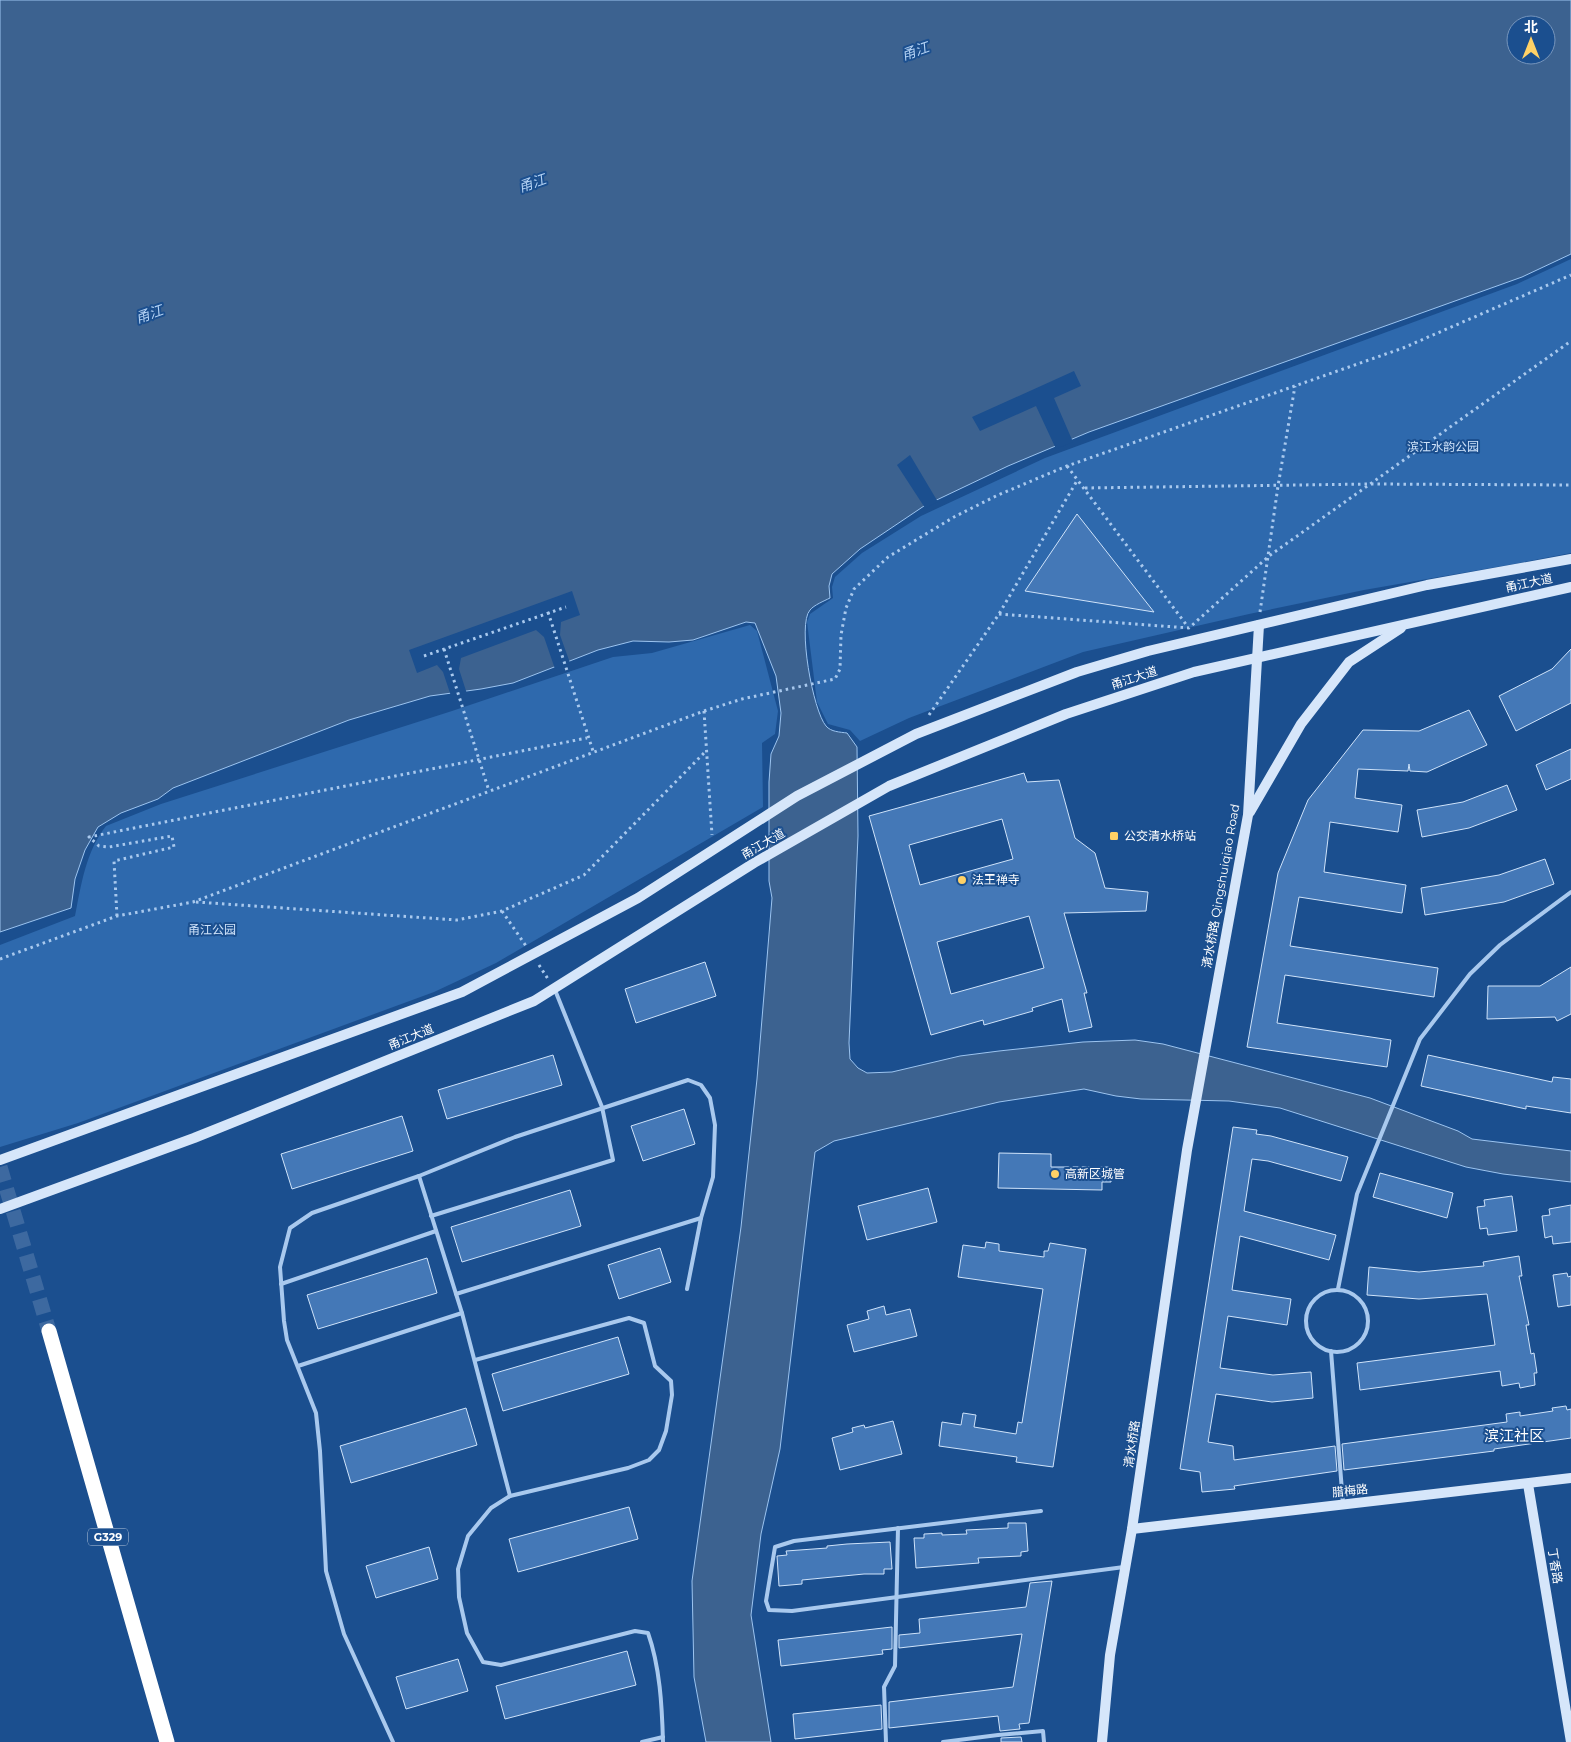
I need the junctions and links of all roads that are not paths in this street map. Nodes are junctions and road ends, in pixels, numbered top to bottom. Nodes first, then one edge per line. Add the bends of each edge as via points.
1 (1571, 559) edge
2 (1571, 587) edge
3 (1406, 624) junction
4 (1259, 625) junction
5 (1257, 658) junction
6 (1248, 816) junction
7 (1571, 892) edge
8 (554, 987) junction
9 (602, 1107) junction
10 (1187, 1150) joint
11 (0, 1160) edge
12 (419, 1176) junction
13 (0, 1208) edge
14 (431, 1216) junction
15 (701, 1218) junction
16 (436, 1231) junction
17 (281, 1284) junction
18 (687, 1289) dead end
19 (1338, 1289) junction
20 (456, 1294) junction
21 (462, 1313) junction
22 (50, 1331) tunnel mouth
23 (1331, 1352) junction
24 (475, 1360) junction
25 (298, 1366) junction
26 (1571, 1478) edge
27 (1528, 1484) junction
28 (510, 1496) junction
29 (1343, 1505) junction
30 (1041, 1511) dead end
31 (898, 1528) junction
32 (1132, 1529) junction
33 (1127, 1567) junction
34 (896, 1598) junction
35 (663, 1740) edge
36 (167, 1742) edge
37 (393, 1742) edge
38 (642, 1742) edge
39 (886, 1742) edge
40 (943, 1742) edge
41 (1044, 1742) edge
42 (1102, 1742) edge
43 (1571, 1742) edge

1 - 4 main road, 甬江大道 via 1428,585
2 - 3 main road, 甬江大道
3 - 5 main road, 甬江大道
3 - 6 main road via 1349,662 1301,724
4 - 5 main road, 清水桥路 Qingshuiqiao Road
4 - 11 main road, 甬江大道 via 1148,651 1077,672 916,734 797,796 638,898 462,992
5 - 6 main road, 清水桥路 Qingshuiqiao Road
5 - 8 main road, 甬江大道 via 1194,672 1066,714 889,786 754,863
6 - 10 main road, 清水桥路 Qingshuiqiao Road
7 - 19 lane via 1500,945 1470,974 1420,1039 1357,1194
8 - 9 lane
8 - 13 main road, 甬江大道 via 534,1001 194,1138
9 - 12 lane via 515,1137
9 - 14 lane via 613,1160
9 - 15 lane via 688,1080 701,1085 710,1098 715,1124 712,1177
10 - 32 main road, 清水桥路
12 - 14 lane
12 - 17 lane via 312,1214 290,1228 280,1267
14 - 16 lane
15 - 18 lane
15 - 20 lane
16 - 17 lane
16 - 20 lane
17 - 25 lane via 287,1340
19 - 23 lane via 1329,1290 1314,1300 1306,1317 1309,1335
19 - 23 lane via 1358,1297 1366,1309 1369,1324 1360,1343 1351,1349
20 - 21 lane
21 - 24 lane
21 - 25 lane
22 - 36 highway, G329
23 - 29 lane
24 - 28 lane
24 - 28 lane via 629,1318 644,1323 655,1366 671,1381 666,1431 659,1450 650,1460
25 - 37 lane via 316,1413 326,1571 344,1634
26 - 27 main road, 腊梅路
27 - 29 main road, 腊梅路
27 - 43 main road, 丁香路
28 - 35 lane via 491,1508 468,1536 458,1569 459,1597 467,1633 483,1662 501,1664 635,1631 648,1633 662,1705
29 - 32 main road, 腊梅路
30 - 31 lane
31 - 34 lane
31 - 34 lane via 775,1547 766,1601 769,1610 792,1611
32 - 33 main road, 清水桥路
33 - 34 lane
33 - 42 main road, 清水桥路 via 1110,1654
34 - 39 lane via 895,1666 884,1686
35 - 38 lane
40 - 41 lane via 1043,1731

